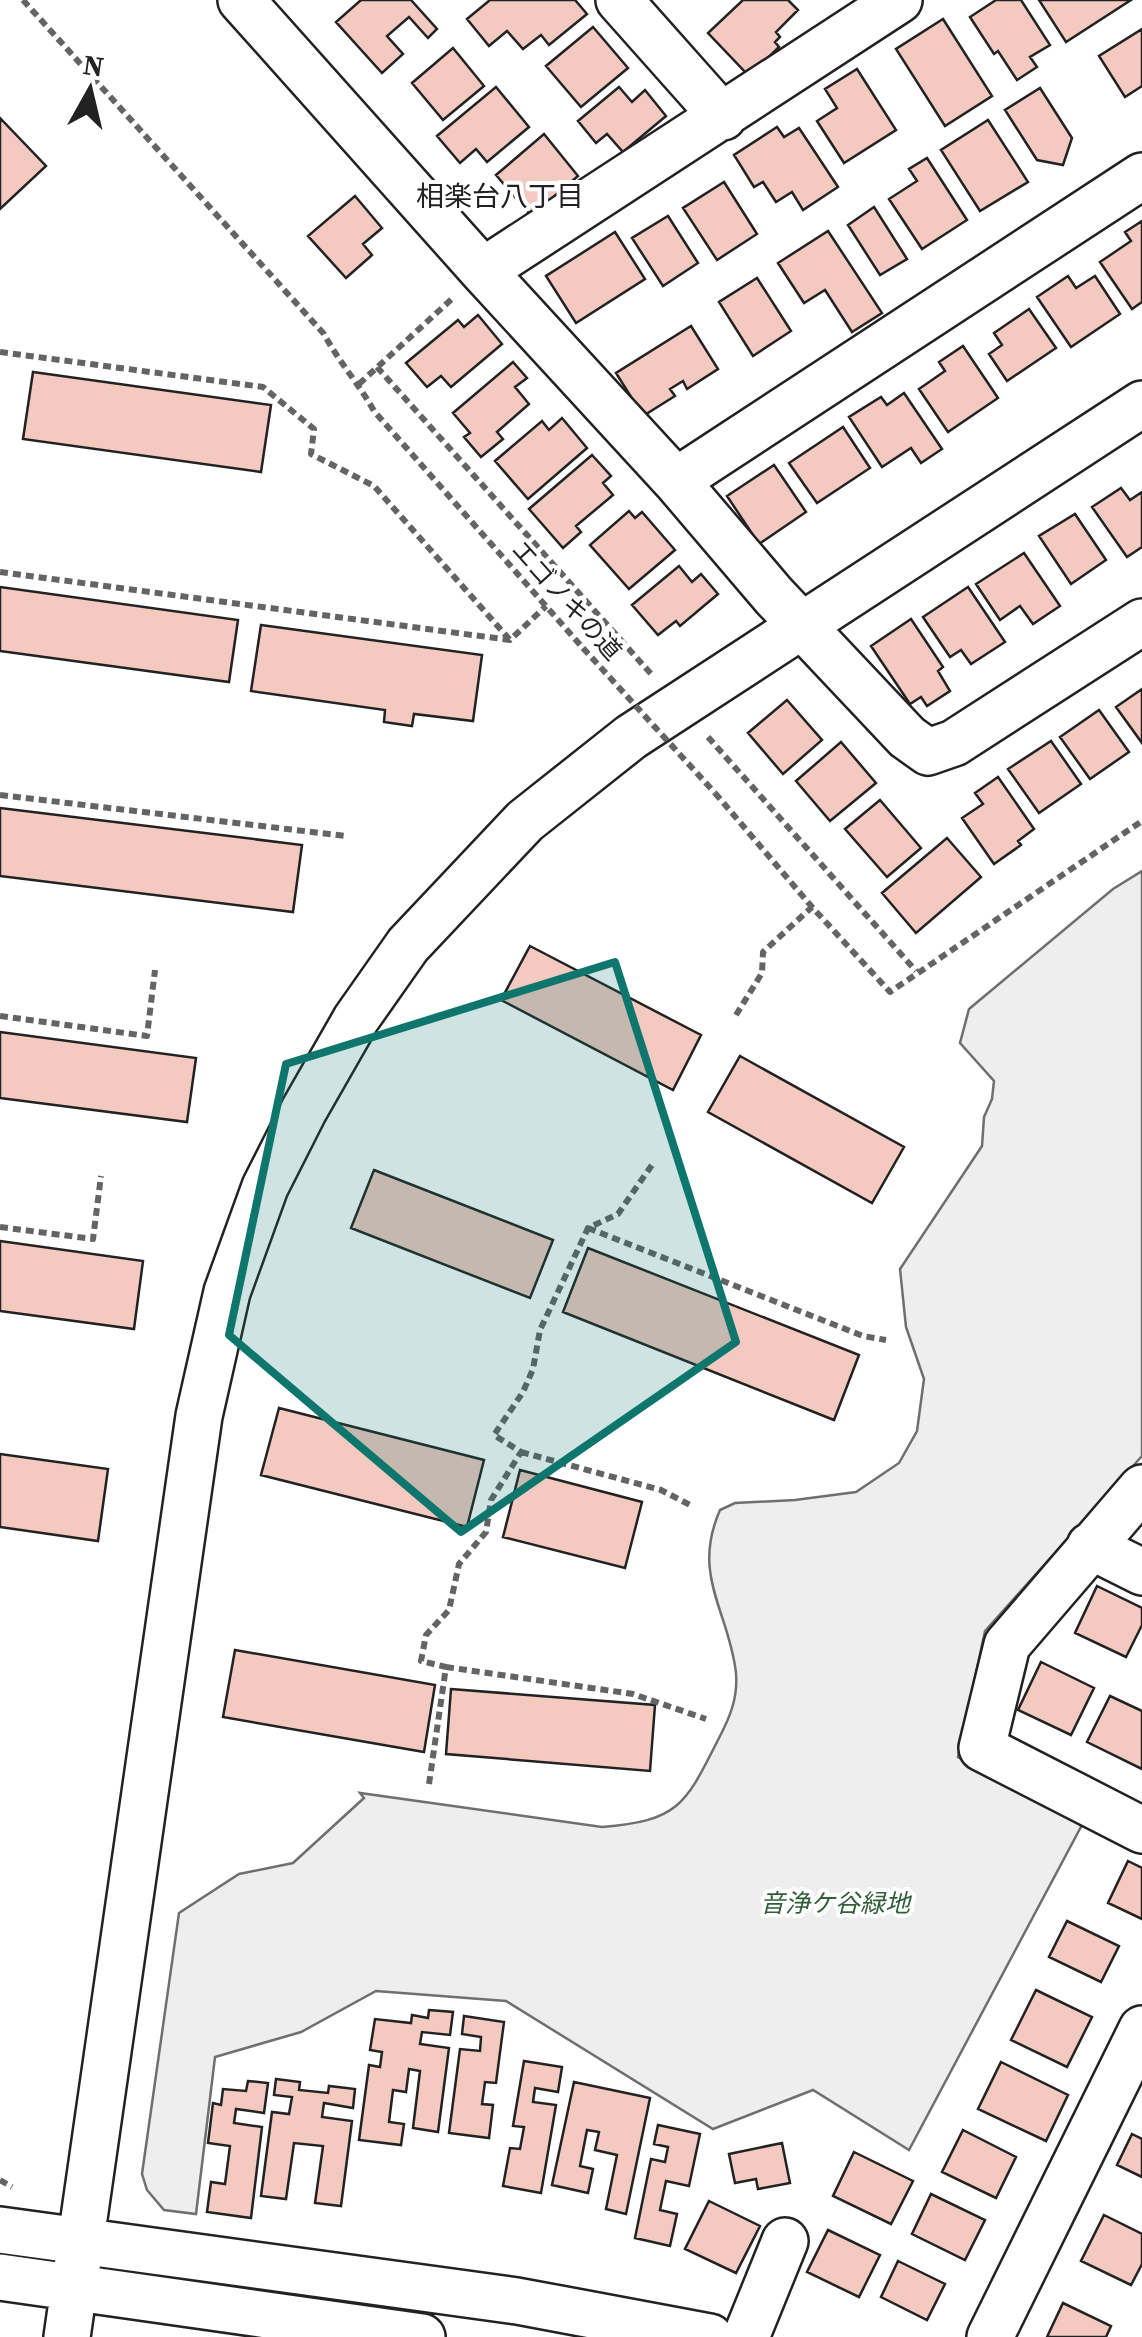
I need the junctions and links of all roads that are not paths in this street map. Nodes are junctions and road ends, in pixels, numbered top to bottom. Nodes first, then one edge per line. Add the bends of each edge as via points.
1 (241, 0) edge
2 (619, 0) edge
3 (899, 0) edge
4 (723, 117) junction
5 (1142, 176) edge
6 (483, 271) junction
7 (1142, 404) edge
8 (676, 480) junction
9 (1142, 622) edge
10 (800, 625) junction
11 (1142, 1488) edge
12 (1090, 1546) junction
13 (1142, 1572) edge
14 (1142, 1830) edge
15 (1142, 2029) edge
16 (0, 2230) edge
17 (80, 2241) junction
18 (785, 2241) dead end
19 (0, 2277) edge
20 (74, 2286) junction
21 (67, 2337) edge
22 (422, 2337) edge
23 (710, 2337) edge
24 (746, 2337) edge
25 (990, 2337) edge

1 - 6 street
2 - 4 street
3 - 4 street
4 - 6 street
5 - 8 street
6 - 8 street
7 - 10 street
8 - 10 street
9 - 10 street via 954,743 928,752
10 - 17 street via 631,737 524,822 387,974 346,1036 266,1187 227,1292 199,1416
11 - 12 street
12 - 13 street
12 - 14 street via 1007,1645 982,1748
15 - 25 street
16 - 17 street
17 - 20 street
17 - 23 street via 516,2301
18 - 24 street
19 - 20 street
20 - 21 street
20 - 22 street

